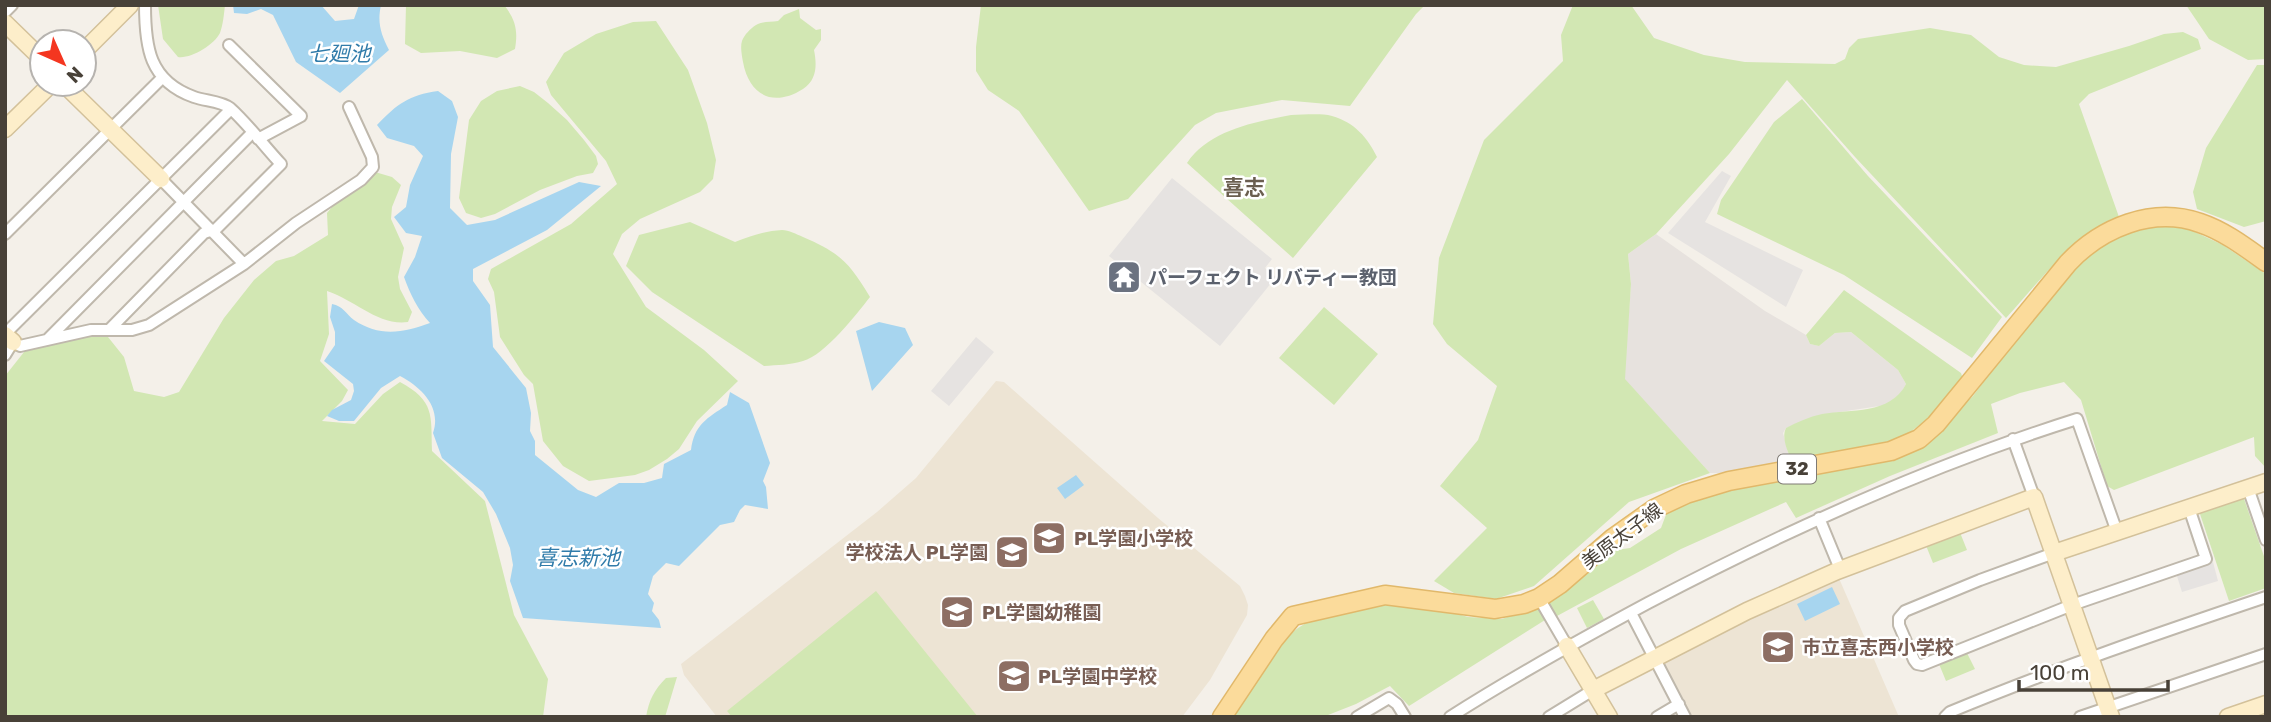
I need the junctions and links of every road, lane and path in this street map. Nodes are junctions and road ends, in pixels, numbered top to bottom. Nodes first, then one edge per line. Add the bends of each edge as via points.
1 (12, 5) edge
2 (130, 5) edge
3 (145, 5) edge
4 (5, 12) edge
5 (5, 23) edge
6 (98, 37) edge
7 (229, 45) dead end
8 (28, 46) edge
9 (162, 78) junction
10 (35, 98) edge
11 (79, 98) edge
12 (349, 107) dead end
13 (231, 109) junction
14 (5, 129) edge
15 (110, 129) junction
16 (255, 136) junction
17 (161, 178) junction
18 (184, 202) junction
19 (211, 230) junction
20 (5, 234) edge
21 (2266, 261) edge
22 (244, 264) junction
23 (109, 330) junction
24 (7, 341) edge
25 (46, 341) junction
26 (2014, 439) junction
27 (2266, 482) edge
28 (2248, 488) junction
29 (2034, 496) junction
30 (2189, 508) junction
31 (1819, 518) junction
32 (2117, 532) junction
33 (2266, 540) edge
34 (2054, 553) junction
35 (1840, 569) junction
36 (2266, 597) edge
37 (1539, 598) junction
38 (2072, 605) junction
39 (1631, 613) junction
40 (1567, 646) junction
41 (2266, 654) edge
42 (2090, 657) junction
43 (1655, 659) junction
44 (1593, 690) junction
45 (1679, 704) junction
46 (2266, 704) edge
47 (2109, 712) edge
48 (1222, 717) edge
49 (1357, 717) edge
50 (1405, 717) edge
51 (1450, 717) edge
52 (1549, 717) edge
53 (1609, 717) edge
54 (1657, 717) edge
55 (1685, 717) edge
56 (1945, 717) edge
57 (2080, 717) edge
58 (2228, 717) edge

1 - 4 street
2 - 6 street
3 - 9 street via 145,37
5 - 8 street
7 - 16 street via 300,116
9 - 13 street via 191,96
9 - 15 street
10 - 14 street
11 - 15 street
12 - 22 street via 372,157 369,173
13 - 16 street
13 - 17 street
15 - 17 street
15 - 20 street
16 - 18 street
16 - 19 street via 281,164
17 - 18 street
17 - 24 street
18 - 19 street
18 - 25 street
19 - 22 street
19 - 23 street
21 - 37 main road, 美原太子線 / 32 via 2227,235 2190,220 2161,217 2114,228 2068,263 1919,439 1891,451 1698,489 1638,519
22 - 23 street via 149,325
23 - 25 street
24 - 25 street via 20,346
26 - 29 street
26 - 31 street
26 - 32 street via 2077,419
27 - 28 street
28 - 30 street
28 - 33 street
29 - 34 street
29 - 35 street
30 - 32 street
30 - 38 street via 2206,559
31 - 35 street
31 - 39 street
32 - 34 street
34 - 38 street
34 - 38 street via 1905,611 1899,625 1914,660 1922,665
35 - 43 street
36 - 42 street
37 - 40 street
37 - 48 main road, 美原太子線 / 32 via 1495,609 1385,595 1293,616
38 - 42 street
39 - 40 street
39 - 43 street
40 - 44 street
40 - 51 street
41 - 47 street
42 - 47 street
42 - 56 street
43 - 44 street
43 - 45 street
44 - 52 street
44 - 53 street
45 - 54 street
45 - 55 street
46 - 58 street
47 - 57 street
49 - 50 street via 1389,698

